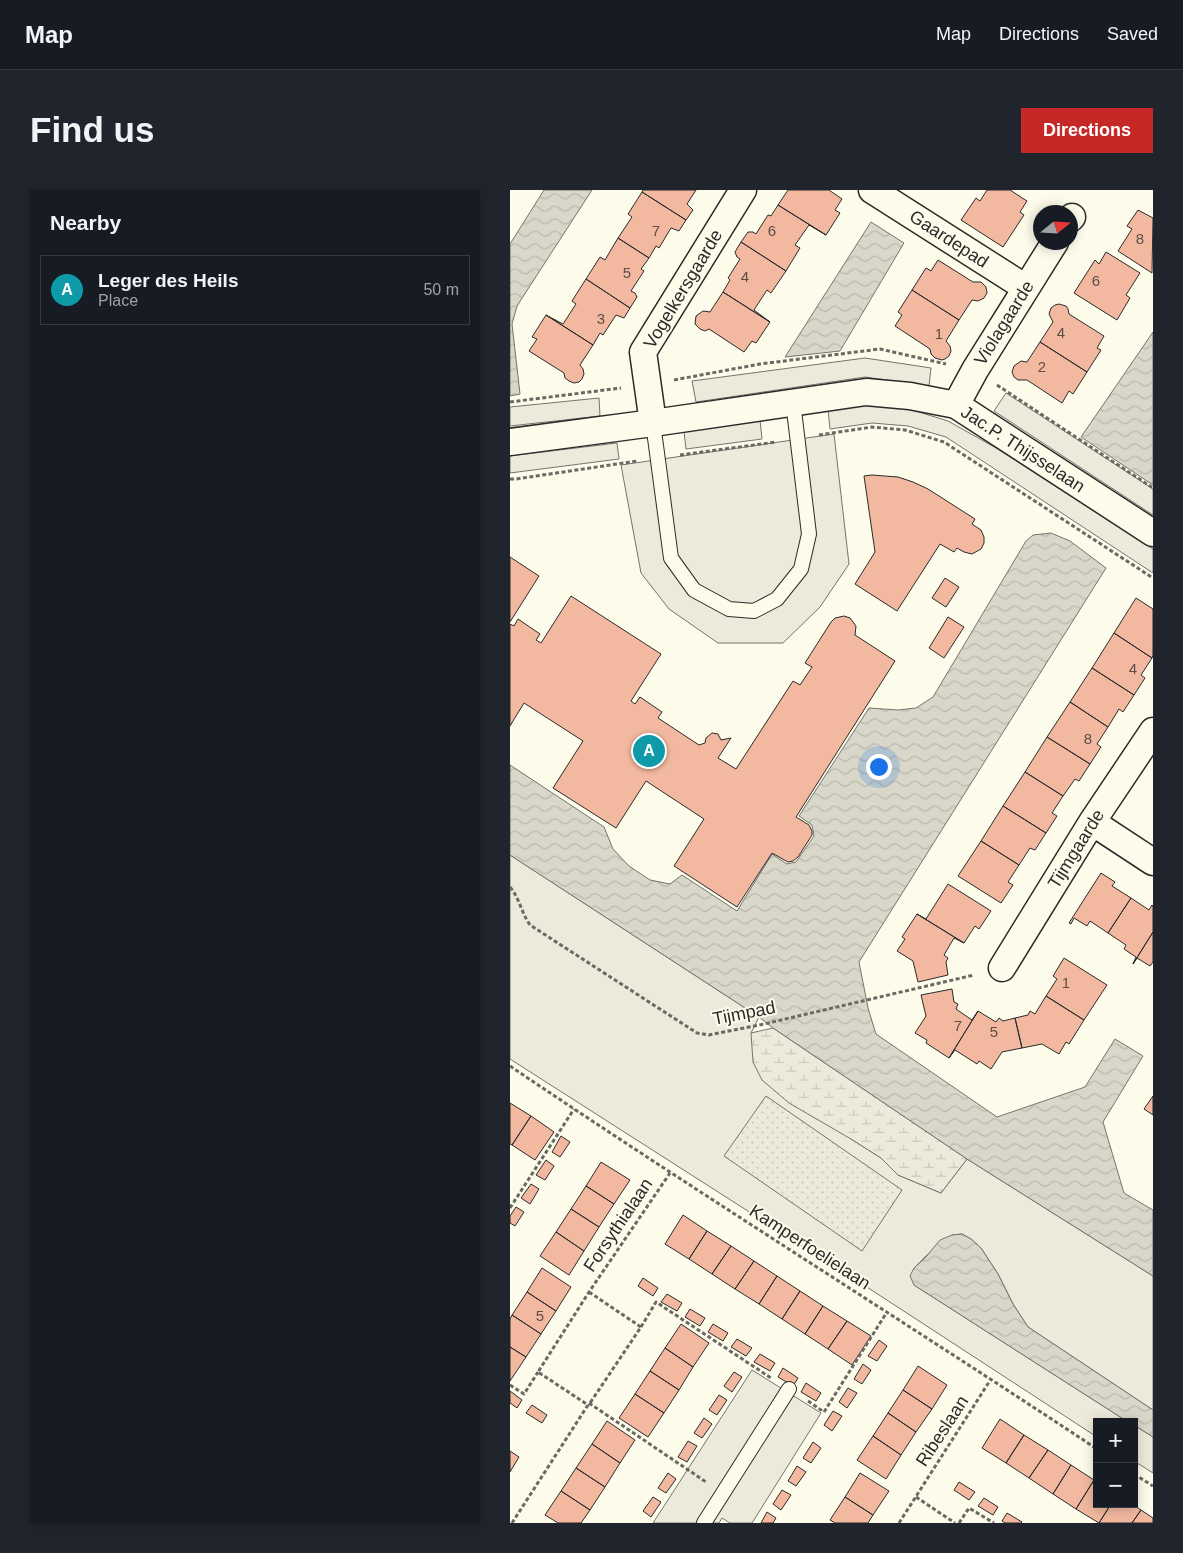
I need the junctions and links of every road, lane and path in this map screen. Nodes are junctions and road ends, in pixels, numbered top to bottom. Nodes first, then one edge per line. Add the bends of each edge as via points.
1 (743, 190) edge
2 (872, 190) edge
3 (1050, 250) edge
4 (1026, 288) junction
5 (793, 402) junction
6 (956, 405) junction
7 (653, 423) junction
8 (797, 438) junction
9 (510, 442) edge
10 (659, 458) junction
11 (510, 479) edge
12 (1153, 533) edge
13 (1153, 578) edge
14 (1153, 732) edge
15 (1092, 822) junction
16 (1153, 862) edge
17 (510, 887) edge
18 (1002, 968) joint
19 (510, 1066) edge
20 (574, 1110) junction
21 (670, 1173) junction
22 (510, 1208) edge
23 (589, 1292) junction
24 (887, 1312) junction
25 (641, 1327) junction
26 (538, 1372) junction
27 (991, 1379) junction
28 (510, 1385) edge
29 (789, 1389) junction
30 (589, 1404) junction
31 (1093, 1446) edge
32 (1138, 1477) edge
33 (1153, 1486) edge
34 (723, 1493) junction
35 (916, 1498) junction
36 (512, 1523) edge
37 (704, 1523) edge
38 (899, 1523) edge
39 (955, 1523) edge
40 (959, 1523) edge
41 (994, 1523) edge

1 - 7 street, Vogelkersgaarde via 643,352
2 - 4 street, Gaardepad
3 - 4 street, Violagaarde
4 - 6 street, Violagaarde
5 - 6 street, Jac.P. Thijsselaan via 866,392
5 - 7 street, Jac.P. Thijsselaan
5 - 8 lane
6 - 12 street, Jac.P. Thijsselaan
7 - 9 street, Jac.P. Thijsselaan
7 - 10 lane
8 - 10 path
8 - 10 lane via 809,534 801,569 777,599 754,611 729,609 694,590 672,558
8 - 13 path via 872,427 905,430 944,442
10 - 11 path
14 - 15 street, Tijmgaarde
15 - 16 street
15 - 18 street, Tijmgaarde
17 - 18 path, Tijmpad via 530,925 697,1033 709,1035
19 - 20 path, Kamperfoelielaan
20 - 21 path, Kamperfoelielaan
20 - 22 path
21 - 23 path, Forsythialaan
21 - 24 path, Kamperfoelielaan
23 - 25 path, Forsythialaan
23 - 26 path, Forsythialaan
24 - 27 path, Kamperfoelielaan
24 - 29 path via 824,1412
25 - 29 path via 656,1302
25 - 30 path
26 - 28 path, Forsythialaan via 524,1394
26 - 30 path
27 - 31 path, Kamperfoelielaan
27 - 35 path, Ribeslaan
29 - 34 lane
30 - 34 path
30 - 36 path
32 - 33 path
34 - 37 lane
35 - 38 path, Ribeslaan
35 - 39 path
40 - 41 path via 969,1508

